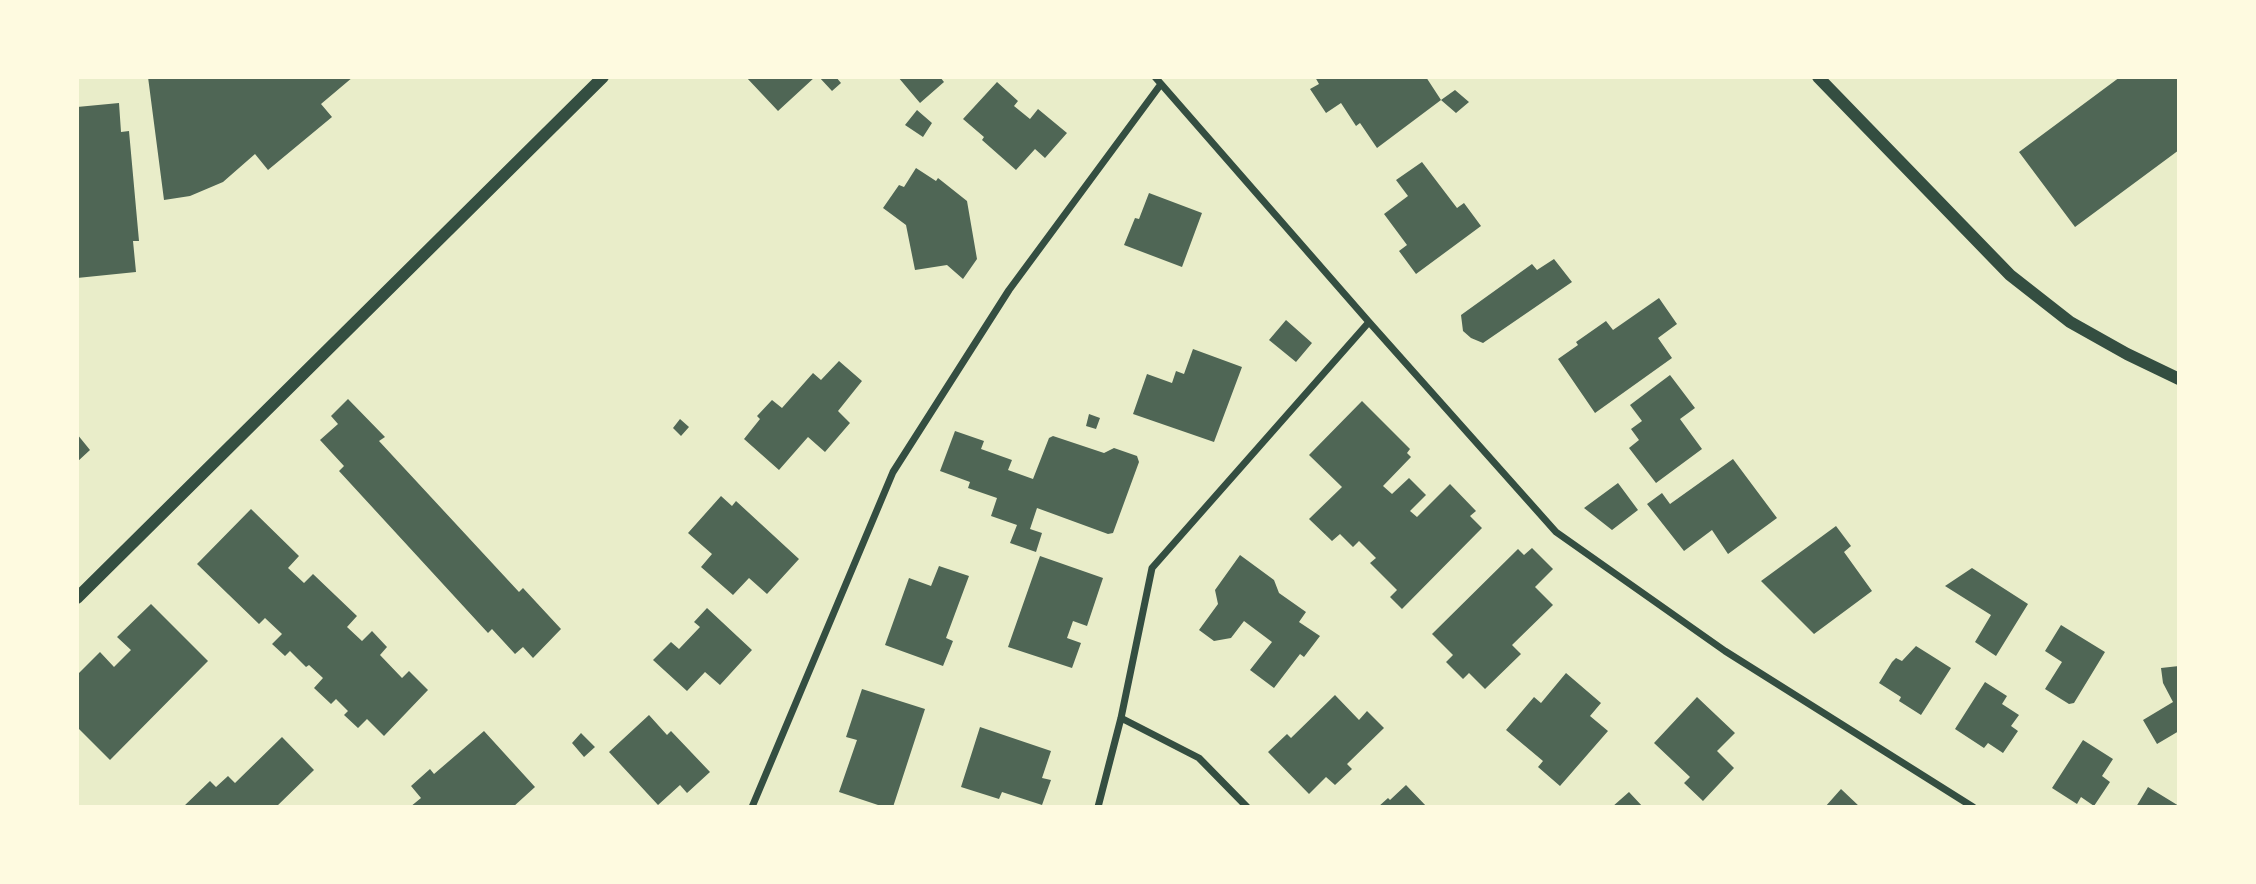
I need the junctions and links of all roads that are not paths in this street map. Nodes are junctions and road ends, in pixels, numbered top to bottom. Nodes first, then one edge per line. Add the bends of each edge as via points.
1 (603, 77) edge
2 (1818, 77) edge
3 (1158, 80) edge
4 (1369, 322) junction
5 (2179, 379) edge
6 (77, 598) edge
7 (1121, 718) junction
8 (752, 807) edge
9 (1098, 807) edge
10 (1247, 807) edge
11 (1973, 807) edge

1 - 6 street
2 - 5 street via 2010,275 2070,322
3 - 4 street
3 - 8 street via 1009,290 893,472
4 - 7 street via 1152,568
4 - 11 street via 1556,532 1725,652
7 - 9 street
7 - 10 street via 1199,758

